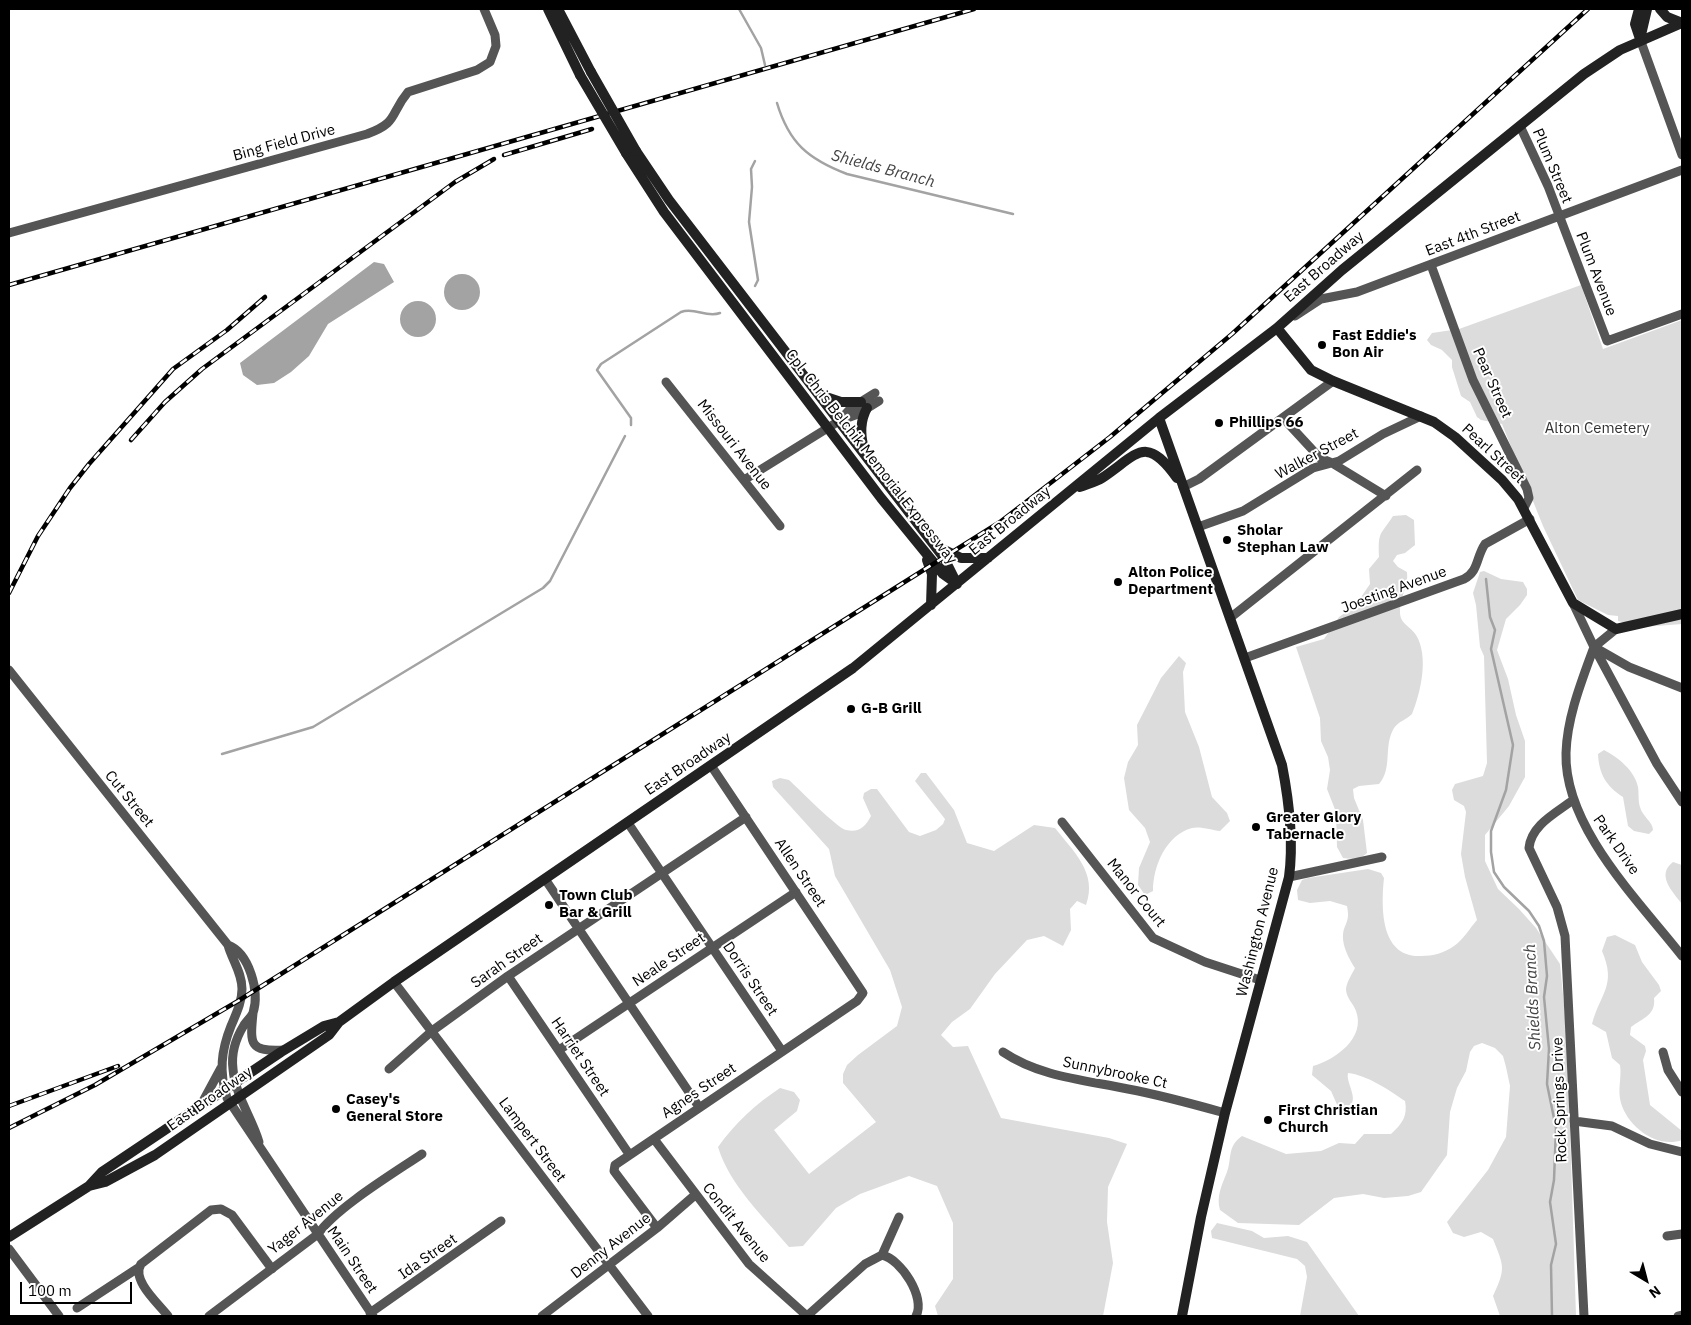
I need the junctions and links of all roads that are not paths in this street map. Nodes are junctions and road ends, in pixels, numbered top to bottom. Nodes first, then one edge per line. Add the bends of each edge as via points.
1 (484, 9) edge
2 (548, 9) edge
3 (558, 9) edge
4 (1639, 9) edge
5 (1647, 9) edge
6 (1660, 9) edge
7 (1682, 23) edge
8 (1640, 40) junction
9 (1520, 126) junction
10 (631, 152) junction
11 (1682, 155) edge
12 (1682, 170) edge
13 (1558, 217) junction
14 (9, 233) edge
15 (1431, 265) junction
16 (1682, 314) edge
17 (1277, 328) junction
18 (1333, 381) junction
19 (666, 382) dead end
20 (818, 394) junction
21 (877, 397) dead end
22 (864, 405) junction
23 (1422, 416) junction
24 (1159, 418) junction
25 (1283, 418) junction
26 (840, 421) junction
27 (828, 428) junction
28 (866, 455) junction
29 (1332, 462) junction
30 (1417, 470) dead end
31 (744, 480) junction
32 (1183, 487) junction
33 (1070, 491) junction
34 (1386, 496) junction
35 (1524, 508) junction
36 (1530, 519) junction
37 (780, 526) dead end
38 (1198, 527) junction
39 (933, 544) junction
40 (924, 552) junction
41 (989, 558) junction
42 (1474, 572) junction
43 (957, 584) junction
44 (1471, 586) dead end
45 (1573, 603) junction
46 (932, 605) junction
47 (1682, 614) edge
48 (1230, 618) junction
49 (1616, 629) junction
50 (1594, 647) junction
51 (1245, 658) junction
52 (9, 670) edge
53 (1682, 688) edge
54 (712, 767) junction
55 (1573, 800) junction
56 (1682, 802) edge
57 (746, 817) junction
58 (1062, 822) dead end
59 (628, 823) junction
60 (1382, 858) dead end
61 (662, 872) junction
62 (1289, 877) junction
63 (545, 879) junction
64 (796, 892) junction
65 (578, 929) junction
66 (228, 945) junction
67 (712, 947) junction
68 (1682, 956) edge
69 (508, 976) junction
70 (1260, 980) junction
71 (394, 982) junction
72 (862, 996) joint
73 (629, 1004) junction
74 (253, 1013) junction
75 (339, 1022) junction
76 (432, 1031) junction
77 (284, 1050) junction
78 (559, 1050) junction
79 (782, 1051) junction
80 (1003, 1052) dead end
81 (1663, 1052) dead end
82 (221, 1067) junction
83 (389, 1069) dead end
84 (238, 1090) junction
85 (1682, 1092) edge
86 (227, 1098) junction
87 (699, 1107) junction
88 (199, 1108) junction
89 (1225, 1113) junction
90 (1574, 1121) junction
91 (654, 1139) junction
92 (260, 1144) junction
93 (1682, 1152) edge
94 (422, 1154) dead end
95 (629, 1154) junction
96 (89, 1186) junction
97 (694, 1195) junction
98 (899, 1217) dead end
99 (501, 1221) dead end
100 (656, 1228) junction
101 (318, 1234) junction
102 (1682, 1234) edge
103 (1667, 1236) dead end
104 (9, 1237) edge
105 (9, 1249) edge
106 (882, 1255) junction
107 (609, 1265) junction
108 (138, 1268) junction
109 (272, 1269) junction
110 (76, 1308) dead end
111 (372, 1314) edge
112 (1682, 1315) edge
113 (59, 1316) edge
114 (168, 1316) edge
115 (209, 1316) edge
116 (542, 1316) edge
117 (648, 1316) edge
118 (807, 1316) edge
119 (916, 1316) edge
120 (1182, 1316) edge
121 (1584, 1316) edge
122 (1678, 1316) edge

1 - 14 street, Bing Field Drive via 495,35 496,46 490,62 477,70 408,92 384,127
2 - 10 main road, Cpl. Chris Belchik Memorial Expressway, bridge via 580,75
3 - 10 main road, Cpl. Chris Belchik Memorial Expressway, bridge
4 - 8 main road via 1635,24
5 - 8 main road
6 - 7 main road via 1667,18
7 - 8 main road, East Broadway
8 - 9 main road, East Broadway via 1602,60
8 - 11 street
9 - 13 street, Plum Street via 1548,186
9 - 17 main road, East Broadway via 1342,270
10 - 20 main road, Cpl. Chris Belchik Memorial Expressway
10 - 27 main road, Cpl. Chris Belchik Memorial Expressway via 664,212
12 - 13 street, East 4th Street
13 - 15 street, East 4th Street
13 - 16 street, Plum Avenue via 1607,341
15 - 17 street, East 4th Street via 1346,296 1321,299
15 - 35 street, Pear Street via 1473,380 1527,489 1529,498
17 - 18 main road, Pearl Street via 1306,365
17 - 24 main road, East Broadway
18 - 23 main road, Pearl Street
18 - 25 street
19 - 31 street, Missouri Avenue
20 - 22 main road
20 - 26 main road, Cpl. Chris Belchik Memorial Expressway
21 - 22 street
22 - 26 street
22 - 28 main road via 861,430
23 - 29 street, Walker Street
23 - 35 main road, Pearl Street via 1441,426 1502,480
24 - 32 main road, Washington Avenue
24 - 33 main road, East Broadway
25 - 29 street via 1320,458
25 - 32 street via 1199,479
26 - 27 street
26 - 28 main road, Cpl. Chris Belchik Memorial Expressway
27 - 31 street
27 - 40 main road, Cpl. Chris Belchik Memorial Expressway
28 - 39 main road, Cpl. Chris Belchik Memorial Expressway
29 - 34 street
29 - 38 street, Walker Street via 1313,468 1243,511
30 - 34 street
31 - 37 street, Missouri Avenue
32 - 33 main road via 1162,458 1147,452 1128,457 1101,479
32 - 38 main road, Washington Avenue
33 - 41 main road, East Broadway
34 - 48 street
35 - 36 main road, Pearl Street
36 - 42 street via 1485,544
36 - 45 main road, Pearl Street
38 - 48 main road, Washington Avenue
39 - 41 main road via 961,558
39 - 43 main road, Cpl. Chris Belchik Memorial Expressway
40 - 43 main road, Cpl. Chris Belchik Memorial Expressway via 943,574
40 - 46 main road via 932,574
41 - 43 main road, East Broadway
42 - 44 street
42 - 51 street, Joesting Avenue via 1398,605
43 - 46 main road, East Broadway
45 - 49 main road
45 - 50 street, Pearl Street
46 - 54 main road, East Broadway via 853,668
47 - 49 main road
48 - 51 main road, Washington Avenue
49 - 50 street
50 - 53 street via 1629,667
50 - 55 street, Park Drive via 1567,735 1566,769
50 - 56 street, Pearl Street via 1657,764
51 - 62 main road, Washington Avenue via 1283,770 1291,843
52 - 66 street, Cut Street
54 - 57 street, Allen Street
54 - 59 main road, East Broadway
55 - 68 street, Park Drive via 1601,852
55 - 90 street, Rock Springs Drive via 1537,827 1530,840 1530,853 1548,885 1565,936
57 - 61 street, Sarah Street
57 - 64 street, Allen Street
58 - 70 street, Manor Court via 1153,938 1205,962
59 - 61 street, Dorris Street
59 - 63 main road, East Broadway
60 - 62 street
61 - 65 street, Sarah Street
61 - 67 street, Dorris Street
62 - 70 main road, Washington Avenue
63 - 65 street
63 - 71 main road, East Broadway
64 - 67 street, Neale Street
64 - 72 street, Allen Street via 861,989
65 - 69 street, Sarah Street
65 - 73 street
66 - 74 street, Cut Street via 236,948 250,971 254,991
66 - 82 street, Cut Street via 240,972 242,989
67 - 73 street, Neale Street
67 - 79 street, Dorris Street
69 - 76 street, Sarah Street
69 - 78 street, Harriet Street
70 - 89 main road, Washington Avenue
71 - 75 main road, East Broadway
71 - 76 street, Lampert Street
72 - 79 street, Agnes Street
73 - 78 street, Neale Street
73 - 87 street
74 - 77 street, Cut Street via 253,1044 266,1051
74 - 84 street, Cut Street via 234,1051 232,1068
75 - 77 main road, East Broadway via 324,1026
75 - 84 main road, East Broadway via 330,1035
76 - 83 street, Sarah Street
76 - 107 street, Lampert Street
77 - 84 main road, East Broadway
78 - 95 street, Harriet Street
79 - 87 street, Agnes Street
80 - 89 street, Sunnybrooke Ct via 1019,1063 1066,1078 1128,1089
81 - 85 street via 1668,1070
82 - 86 street, Cut Street
82 - 88 street
84 - 86 main road, East Broadway
84 - 92 street, Main Street
86 - 88 main road, East Broadway
86 - 92 street, Main Street via 247,1132
86 - 96 main road, East Broadway via 137,1166
87 - 91 street, Agnes Street
88 - 96 main road, East Broadway via 102,1172
89 - 120 main road, Washington Avenue
90 - 93 street via 1612,1126 1650,1144
90 - 121 street, Rock Springs Drive
91 - 95 street, Agnes Street
91 - 97 street, Condit Avenue
92 - 101 street, Main Street
94 - 101 street, Yager Avenue via 357,1199 324,1225
95 - 100 street, Agnes Street via 615,1165 614,1171
96 - 104 main road, East Broadway
97 - 100 street, Denny Avenue
97 - 118 street, Condit Avenue via 750,1264
98 - 106 street
99 - 111 street, Ida Street
100 - 107 street, Denny Avenue
101 - 109 street, Yager Avenue
101 - 111 street, Main Street
102 - 103 street
105 - 113 street
106 - 118 street via 865,1264
106 - 119 street via 895,1263 916,1291 919,1308
107 - 116 street, Denny Avenue
107 - 117 street, Lampert Street
108 - 109 street via 211,1210 221,1209 232,1215
108 - 110 street
108 - 114 street via 139,1278
109 - 115 street, Yager Avenue
112 - 122 street

